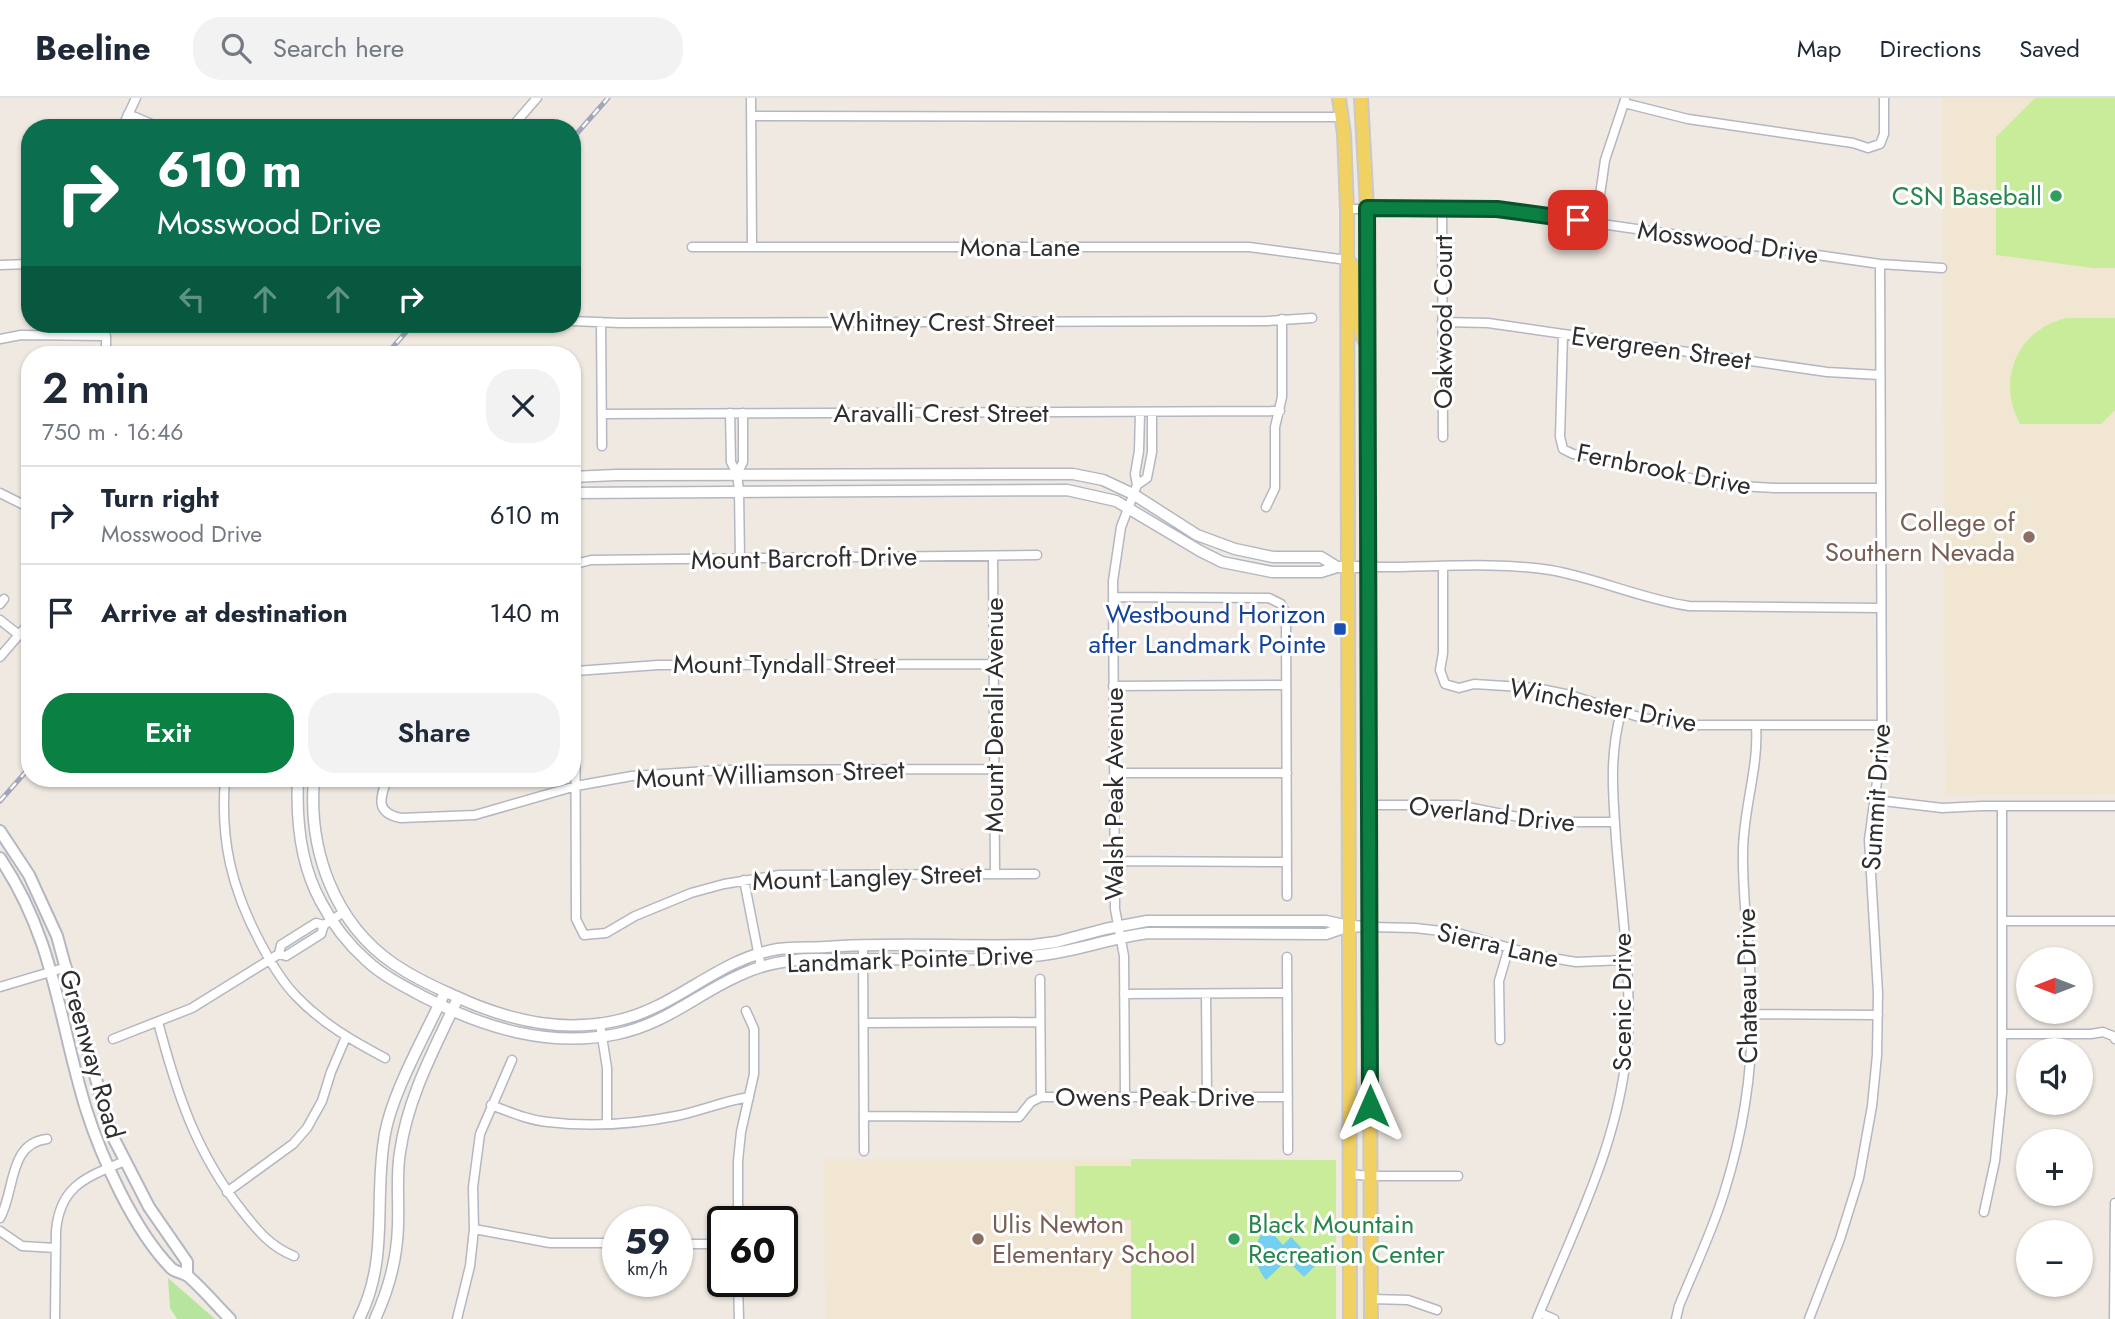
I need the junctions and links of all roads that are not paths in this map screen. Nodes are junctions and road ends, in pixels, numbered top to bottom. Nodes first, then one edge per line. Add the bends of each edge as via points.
1 (136, 98) edge
2 (537, 98) edge
3 (751, 98) edge
4 (1339, 98) edge
5 (1361, 98) edge
6 (1884, 98) edge
7 (1624, 101) edge
8 (128, 114) junction
9 (751, 116) junction
10 (1342, 117) junction
11 (126, 119) edge
12 (140, 119) edge
13 (519, 119) edge
14 (1442, 207) junction
15 (1367, 208) junction
16 (1347, 209) junction
17 (1596, 223) junction
18 (752, 246) junction
19 (692, 247) dead end
20 (1347, 260) junction
21 (21, 264) edge
22 (1880, 264) junction
23 (0, 265) edge
24 (1942, 268) dead end
25 (1312, 318) dead end
26 (1282, 319) junction
27 (581, 321) edge
28 (601, 322) junction
29 (1442, 322) junction
30 (1563, 334) junction
31 (0, 339) edge
32 (1367, 344) junction
33 (106, 346) edge
34 (1880, 375) junction
35 (1280, 411) junction
36 (730, 413) junction
37 (743, 413) junction
38 (1140, 413) junction
39 (1152, 413) junction
40 (602, 414) junction
41 (1443, 437) dead end
42 (603, 446) dead end
43 (737, 474) junction
44 (581, 477) edge
45 (1881, 488) junction
46 (1135, 490) junction
47 (739, 491) junction
48 (0, 492) edge
49 (581, 493) edge
50 (21, 503) edge
51 (1128, 507) junction
52 (1266, 507) dead end
53 (1037, 555) dead end
54 (993, 556) junction
55 (740, 559) junction
56 (581, 563) edge
57 (1443, 566) junction
58 (1343, 567) junction
59 (1368, 567) junction
60 (1113, 597) junction
61 (1881, 608) junction
62 (0, 620) edge
63 (21, 633) edge
64 (19, 635) junction
65 (0, 657) edge
66 (993, 664) junction
67 (581, 671) edge
68 (1286, 685) junction
69 (1113, 686) junction
70 (1621, 712) junction
71 (1882, 725) junction
72 (1756, 726) junction
73 (994, 769) junction
74 (1114, 773) junction
75 (1286, 773) junction
76 (581, 785) edge
77 (225, 787) edge
78 (298, 787) edge
79 (314, 787) edge
80 (384, 787) edge
81 (573, 787) edge
82 (576, 787) edge
83 (1875, 800) junction
84 (1369, 805) junction
85 (2002, 806) junction
86 (2115, 806) edge
87 (1615, 822) junction
88 (0, 831) edge
89 (0, 858) edge
90 (1114, 861) junction
91 (1287, 862) junction
92 (995, 874) junction
93 (1035, 874) dead end
94 (744, 880) junction
95 (1287, 897) dead end
96 (344, 912) junction
97 (2002, 921) junction
98 (2115, 921) edge
99 (328, 922) junction
100 (1349, 926) junction
101 (1370, 927) junction
102 (1118, 931) junction
103 (863, 945) junction
104 (1509, 947) junction
105 (758, 953) junction
106 (1287, 957) dead end
107 (863, 959) junction
108 (269, 960) junction
109 (1625, 960) junction
110 (67, 967) junction
111 (761, 967) junction
112 (52, 971) junction
113 (1040, 979) dead end
114 (0, 987) edge
115 (445, 992) junction
116 (1287, 993) junction
117 (1124, 994) junction
118 (1206, 994) junction
119 (458, 998) junction
120 (439, 1005) junction
121 (452, 1011) junction
122 (746, 1011) dead end
123 (1752, 1014) junction
124 (1878, 1015) junction
125 (1041, 1022) junction
126 (158, 1023) junction
127 (864, 1023) junction
128 (600, 1024) junction
129 (2002, 1034) junction
130 (603, 1036) junction
131 (346, 1037) junction
132 (113, 1039) dead end
133 (2115, 1039) edge
134 (1500, 1040) dead end
135 (385, 1058) dead end
136 (512, 1060) dead end
137 (1125, 1096) junction
138 (749, 1097) junction
139 (1041, 1097) junction
140 (1206, 1097) junction
141 (1288, 1097) junction
142 (491, 1105) junction
143 (864, 1116) junction
144 (607, 1122) junction
145 (47, 1139) dead end
146 (1288, 1150) dead end
147 (864, 1151) dead end
148 (125, 1161) junction
149 (109, 1168) junction
150 (1349, 1174) junction
151 (1370, 1176) junction
152 (1458, 1176) dead end
153 (227, 1192) junction
154 (2115, 1203) edge
155 (738, 1206) edge
156 (1984, 1212) dead end
157 (0, 1218) edge
158 (474, 1229) junction
159 (0, 1231) edge
160 (602, 1244) edge
161 (55, 1248) junction
162 (294, 1256) dead end
163 (187, 1274) junction
164 (738, 1297) edge
165 (1371, 1299) junction
166 (1437, 1310) dead end
167 (1539, 1316) edge
168 (1811, 1318) edge
169 (55, 1319) edge
170 (230, 1319) edge
171 (359, 1319) edge
172 (375, 1319) edge
173 (457, 1319) edge
174 (739, 1319) edge
175 (1350, 1319) edge
176 (1371, 1319) edge
177 (1554, 1319) edge
178 (1675, 1319) edge
179 (2114, 1319) edge

1 - 8 street
2 - 13 street
3 - 9 street
4 - 10 main road
5 - 15 main road
6 - 7 street via 1885,134 1880,144 1868,148 1688,119
7 - 17 street via 1605,160
8 - 11 street
8 - 12 street
9 - 10 street
9 - 18 street
10 - 16 main road
14 - 15 street, Mosswood Drive
14 - 17 street, Mosswood Drive via 1497,209
14 - 29 street, Oakwood Court
15 - 16 street, Mosswood Drive
15 - 32 main road
16 - 20 main road
17 - 22 street, Mosswood Drive
18 - 19 street, Mona Lane
18 - 20 street, Mona Lane via 1249,247
20 - 32 main road via 1356,273 1358,323
20 - 58 main road
21 - 23 street
22 - 24 street, Mosswood Drive
22 - 34 street, Summit Drive
25 - 26 street, Whitney Crest Street
26 - 28 street, Whitney Crest Street
26 - 35 street
27 - 28 street, Whitney Crest Street
28 - 40 street
29 - 30 street, Evergreen Street via 1488,323
29 - 41 street, Oakwood Court
30 - 34 street, Evergreen Street via 1827,372
30 - 45 street, Fernbrook Drive via 1560,438 1563,449 1573,454 1721,485
31 - 33 street via 106,336
32 - 59 main road
34 - 45 street, Summit Drive
35 - 39 street, Aravalli Crest Street
35 - 52 street via 1275,426 1275,488
36 - 37 street, Aravalli Crest Street
36 - 40 street, Aravalli Crest Street
36 - 43 street via 731,461
37 - 38 street, Aravalli Crest Street
37 - 43 street via 743,462
38 - 39 street, Aravalli Crest Street
38 - 46 street
39 - 46 street via 1147,478
40 - 42 street
43 - 44 street
43 - 46 street via 1051,473
43 - 47 street
45 - 61 street, Summit Drive
46 - 51 street, Walsh Peak Avenue
46 - 58 street via 1197,535 1235,549 1273,557 1321,557
47 - 49 street
47 - 51 street via 1067,490
47 - 55 street
48 - 50 street
51 - 58 street via 1222,562 1272,572
51 - 60 street, Walsh Peak Avenue via 1116,555
53 - 54 street, Mount Barcroft Drive
54 - 55 street, Mount Barcroft Drive
54 - 66 street, Mount Denali Avenue
55 - 56 street, Mount Barcroft Drive
57 - 59 street
57 - 61 street via 1557,571 1689,606
57 - 70 street, Winchester Drive via 1440,670 1445,684 1528,687
58 - 59 street
58 - 100 main road
59 - 84 main road
60 - 68 street via 1269,598 1281,604 1286,614
60 - 69 street, Walsh Peak Avenue
61 - 71 street, Summit Drive
62 - 64 street
63 - 64 street
64 - 65 street
66 - 67 street, Mount Tyndall Street via 658,665
66 - 73 street, Mount Denali Avenue
68 - 69 street
68 - 75 street
69 - 74 street, Walsh Peak Avenue
70 - 72 street, Winchester Drive via 1691,725
70 - 87 street, Scenic Drive via 1612,759
71 - 72 street, Winchester Drive
71 - 83 street, Summit Drive
72 - 123 street, Chateau Drive via 1743,836
73 - 76 street, Mount Williamson Street via 722,770 632,776
73 - 92 street, Mount Denali Avenue
74 - 75 street
74 - 90 street, Walsh Peak Avenue
75 - 91 street
77 - 108 street via 230,873
78 - 99 street, Landmark Pointe Drive via 299,839
79 - 96 street, Landmark Pointe Drive via 318,852
80 - 81 street, Mount Williamson Street via 381,804 385,812 401,818 475,815
82 - 94 street, Mount Langley Street via 576,919 584,935 606,933 691,893
83 - 85 street via 1942,808
83 - 124 street, Summit Drive via 1869,859
84 - 87 street, Overland Drive via 1457,806 1544,822
84 - 101 main road
85 - 86 street
85 - 97 street
87 - 109 street, Scenic Drive
88 - 110 main road, Greenway Road via 41,899
89 - 112 main road, Greenway Road via 37,925
90 - 91 street
90 - 102 street, Walsh Peak Avenue
91 - 95 street
92 - 93 street, Mount Langley Street
92 - 94 street, Mount Langley Street via 779,875
94 - 105 street
96 - 99 street
96 - 115 street, Landmark Pointe Drive via 360,935 395,965
97 - 98 street
97 - 129 street
99 - 108 street via 316,923 281,944 279,954
99 - 120 street, Landmark Pointe Drive via 384,975
100 - 101 street, Landmark Pointe Drive
100 - 102 street, Landmark Pointe Drive via 1326,921 1147,921
100 - 150 main road
101 - 104 street, Sierra Lane via 1458,933
101 - 151 main road
102 - 103 street, Landmark Pointe Drive via 1033,945
102 - 107 street, Landmark Pointe Drive via 1040,956
102 - 117 street, Walsh Peak Avenue via 1124,956
103 - 105 street, Landmark Pointe Drive
103 - 107 street
104 - 109 street, Sierra Lane via 1576,962
104 - 134 street via 1499,981
105 - 111 street
105 - 128 street, Landmark Pointe Drive via 647,1012
106 - 116 street
107 - 111 street, Landmark Pointe Drive via 797,960
107 - 127 street
108 - 126 street via 206,1001
108 - 131 street via 297,997
109 - 167 street, Scenic Drive via 1628,1035 1616,1116 1597,1179
110 - 112 street
110 - 148 main road, Greenway Road via 103,1108
111 - 130 street, Landmark Pointe Drive via 651,1023
112 - 114 street
112 - 149 main road, Greenway Road via 83,1097
113 - 125 street
115 - 119 street, Landmark Pointe Drive
115 - 120 street
116 - 118 street
116 - 141 street
117 - 118 street
117 - 137 street, Walsh Peak Avenue
118 - 140 street
119 - 121 street
119 - 128 street, Landmark Pointe Drive via 519,1019
120 - 121 street, Landmark Pointe Drive
120 - 171 street via 389,1114 381,1164 380,1243 373,1284
121 - 130 street, Landmark Pointe Drive via 517,1034
121 - 172 street via 408,1112 400,1152 394,1263
122 - 138 street via 754,1029
123 - 124 street
123 - 178 street, Chateau Drive via 1749,1075 1734,1161
124 - 168 street, Summit Drive via 1872,1106 1858,1178
125 - 127 street
125 - 139 street
126 - 132 street
126 - 153 street via 191,1128
127 - 143 street
128 - 130 street
129 - 133 street via 2104,1032
129 - 156 street via 2000,1127
130 - 144 street
131 - 135 street
131 - 153 street via 307,1128 293,1144
136 - 142 street
137 - 139 street, Owens Peak Drive
137 - 140 street, Owens Peak Drive
138 - 144 street via 640,1122
138 - 155 street via 738,1161
139 - 143 street, Owens Peak Drive via 1019,1117
140 - 141 street, Owens Peak Drive
141 - 146 street
142 - 144 street via 546,1122
142 - 158 street via 475,1156
143 - 147 street
145 - 157 street via 30,1144 22,1153
148 - 149 street
148 - 163 main road, Greenway Road via 149,1207 187,1262
149 - 161 street via 74,1186 57,1217
149 - 163 main road, Greenway Road via 154,1246 173,1271
150 - 151 street
150 - 175 main road
151 - 152 street
151 - 165 main road
153 - 162 street via 277,1250
154 - 179 street
158 - 160 street via 550,1243
158 - 173 street
159 - 161 street via 22,1246
161 - 169 street
163 - 170 main road, Greenway Road
164 - 174 street
165 - 166 street via 1408,1300
165 - 176 main road
167 - 177 street

